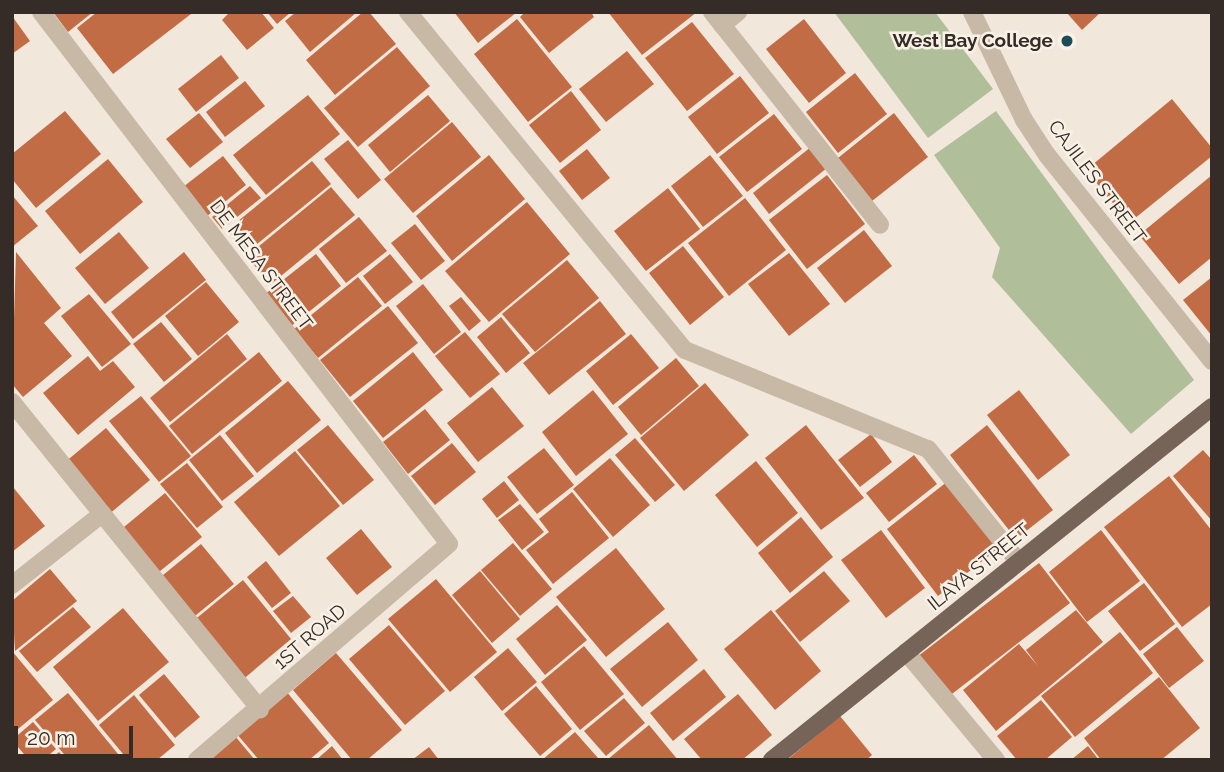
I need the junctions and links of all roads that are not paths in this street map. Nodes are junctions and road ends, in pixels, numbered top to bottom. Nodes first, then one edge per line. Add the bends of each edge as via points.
1 (41, 12) edge
2 (408, 12) edge
3 (738, 12) edge
4 (972, 12) edge
5 (717, 19) edge
6 (880, 225) dead end
7 (1212, 361) edge
8 (12, 402) edge
9 (1212, 407) edge
10 (102, 514) junction
11 (449, 544) joint
12 (1019, 562) junction
13 (12, 585) edge
14 (906, 652) junction
15 (260, 709) junction
16 (775, 759) edge
17 (197, 760) edge
18 (996, 760) edge

1 - 11 street, DE MESA STREET
2 - 12 street via 685,350 928,449
3 - 5 street
4 - 7 street, CAJILES STREET via 1024,120 1047,155
5 - 6 street
8 - 10 street
9 - 12 main road, ILAYA STREET
10 - 13 street
10 - 15 street
11 - 15 street, 1ST ROAD
12 - 14 main road, ILAYA STREET
14 - 16 main road, ILAYA STREET
14 - 18 street
15 - 17 street, 1ST ROAD

